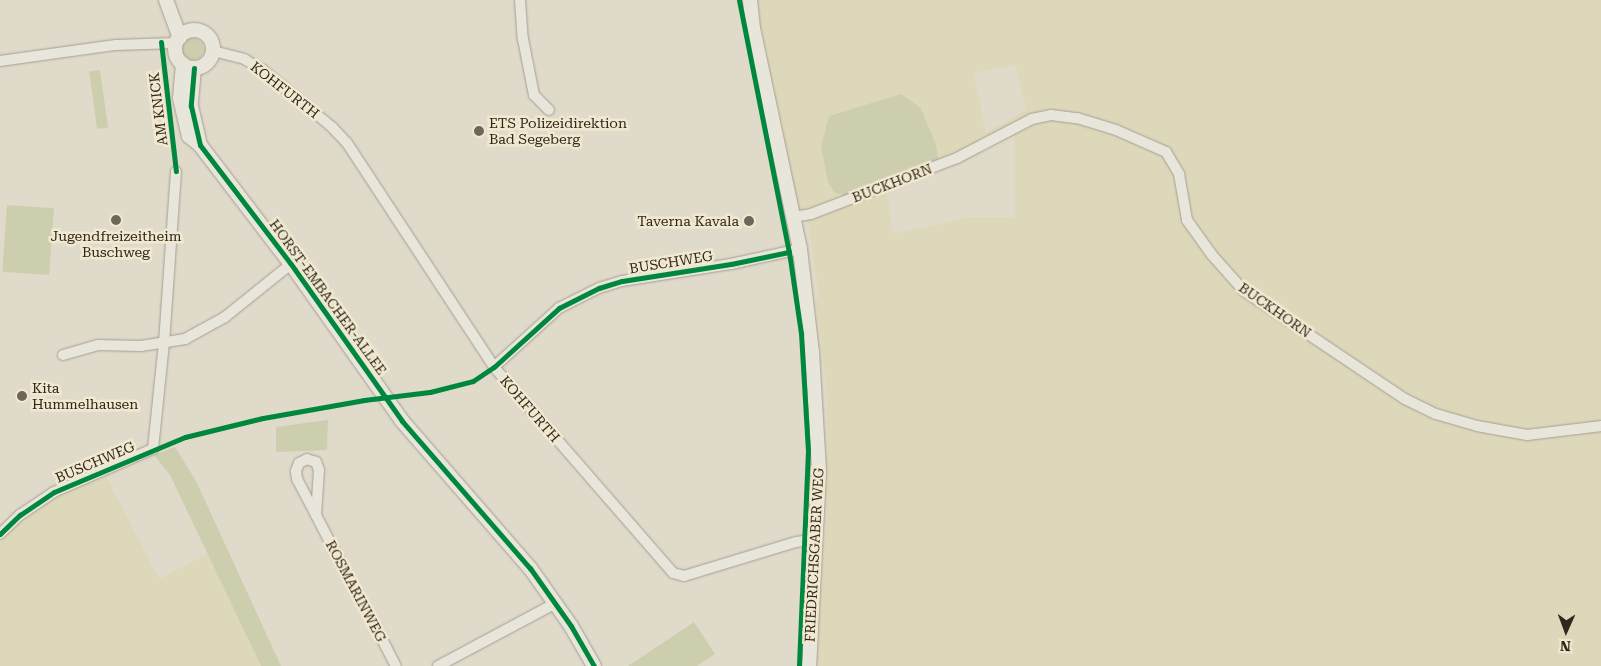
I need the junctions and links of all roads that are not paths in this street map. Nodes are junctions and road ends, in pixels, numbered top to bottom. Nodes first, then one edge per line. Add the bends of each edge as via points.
1 (520, 0) edge
2 (750, 0) edge
3 (168, 3) edge
4 (182, 37) junction
5 (213, 51) junction
6 (0, 61) edge
7 (188, 66) junction
8 (549, 110) dead end
9 (176, 171) dead end
10 (793, 217) junction
11 (800, 249) junction
12 (291, 264) junction
13 (164, 343) junction
14 (63, 355) dead end
15 (494, 367) junction
16 (1601, 426) edge
17 (316, 516) junction
18 (0, 534) edge
19 (817, 539) junction
20 (556, 603) junction
21 (396, 666) edge
22 (438, 666) edge
23 (594, 666) edge
24 (809, 666) edge

1 - 8 street via 523,39 534,95
2 - 10 street, FRIEDRICHSGABER WEG
3 - 4 street via 180,15
4 - 5 street via 198,31 208,36
4 - 6 street
4 - 7 street via 176,55
5 - 7 street via 206,65
5 - 15 street, KOHFURTH via 244,59 263,70 332,126 347,143
7 - 12 street, HORST-EMBACHER-ALLEE via 180,98 189,136 200,145
9 - 13 street
10 - 11 street, FRIEDRICHSGABER WEG
10 - 16 street, BUCKHORN via 811,214 957,158 1032,119 1051,115 1077,118 1116,130 1166,152 1179,174 1187,220 1244,291 1405,399 1436,414 1469,424 1527,435
11 - 15 street, BUSCHWEG via 599,288 559,308
11 - 19 street, FRIEDRICHSGABER WEG via 816,413 819,471
12 - 13 street via 211,326 185,339
12 - 20 street, HORST-EMBACHER-ALLEE via 402,421 516,551
13 - 14 street via 98,345
13 - 18 street, BUSCHWEG via 153,449 54,492 20,515
15 - 19 street, KOHFURTH via 673,573 684,576 796,542
17 - 17 street, ROSMARINWEG via 319,470 316,462 307,459 299,463 297,480
17 - 21 street, ROSMARINWEG
19 - 24 street, FRIEDRICHSGABER WEG
20 - 22 street
20 - 23 street, HORST-EMBACHER-ALLEE

